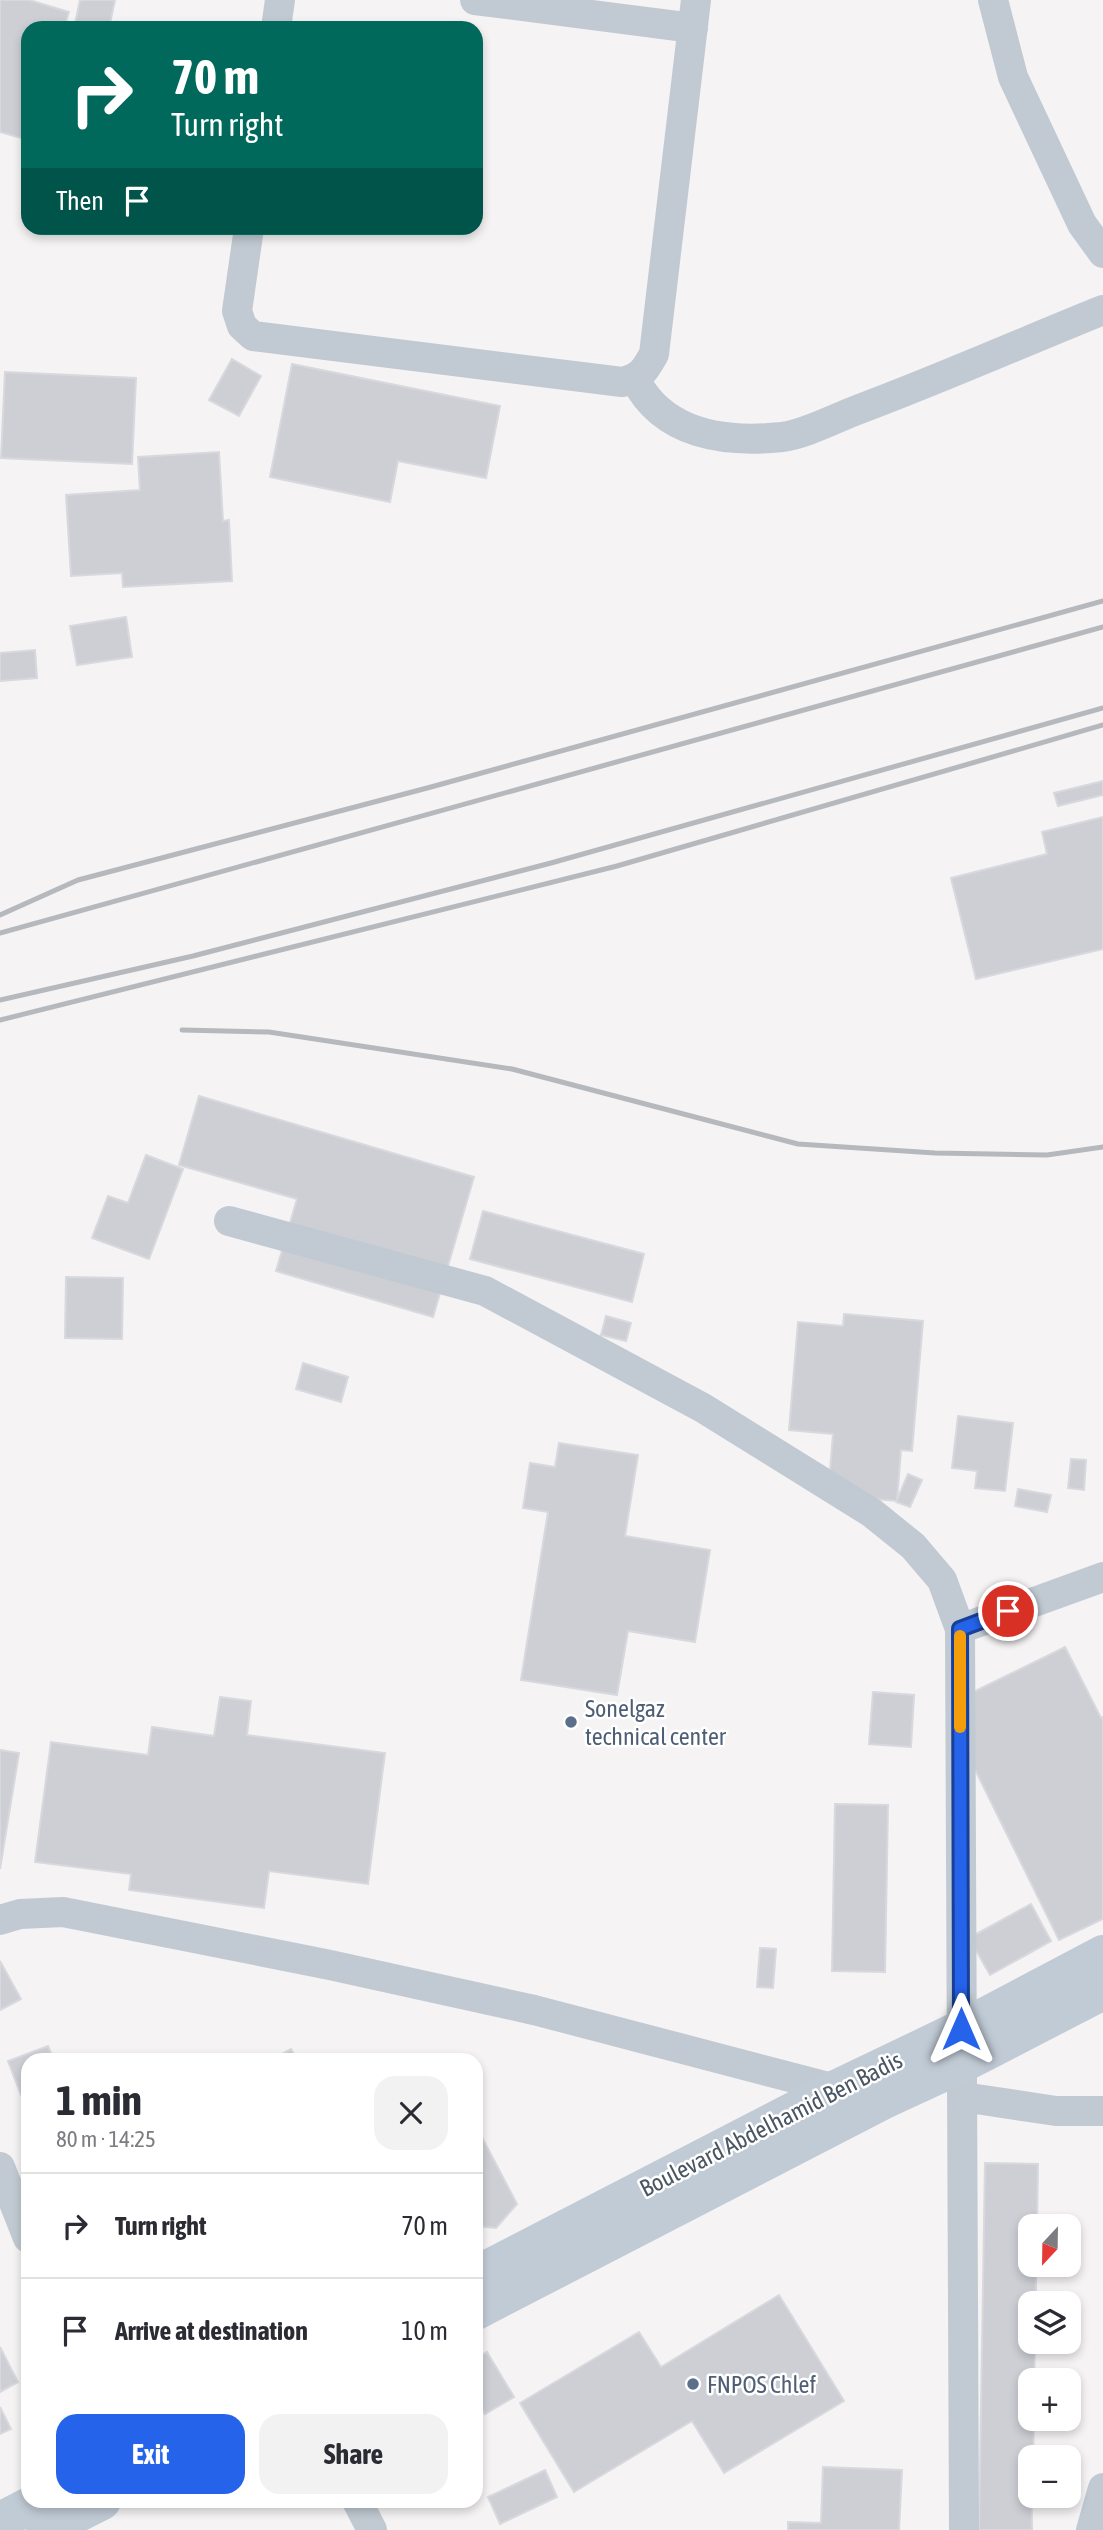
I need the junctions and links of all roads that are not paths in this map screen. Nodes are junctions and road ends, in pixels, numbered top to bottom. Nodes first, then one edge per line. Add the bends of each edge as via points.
1 (280, 0) edge
2 (475, 0) edge
3 (993, 0) edge
4 (695, 14) edge
5 (277, 21) edge
6 (247, 235) edge
7 (1103, 253) edge
8 (1103, 310) edge
9 (635, 379) junction
10 (229, 1221) dead end
11 (1103, 1577) edge
12 (960, 1629) junction
13 (0, 1920) edge
14 (1103, 1954) edge
15 (1103, 1991) edge
16 (962, 2063) junction
17 (836, 2089) junction
18 (1103, 2111) edge
19 (0, 2166) edge
20 (21, 2220) edge
21 (483, 2271) edge
22 (483, 2307) edge
23 (1103, 2488) edge
24 (25, 2508) edge
25 (88, 2508) edge
26 (361, 2508) edge
27 (0, 2521) edge
28 (45, 2530) edge
29 (372, 2530) edge
30 (964, 2530) edge
31 (1091, 2530) edge

1 - 5 street
2 - 4 street
3 - 7 street via 1013,77 1082,224
4 - 9 street via 654,354
6 - 9 street via 237,311 242,326 253,336 622,382
8 - 9 street via 785,437 733,439 686,428 663,416
10 - 12 street via 485,1291 703,1408 872,1513 913,1546 943,1580
11 - 12 street
12 - 16 street
13 - 17 street via 62,1912 330,1965 534,2011
14 - 16 main road, Boulevard Abdelhamid Ben Badis
15 - 16 main road, Boulevard Abdelhamid Ben Badis
16 - 17 main road, Boulevard Abdelhamid Ben Badis
16 - 18 street via 1056,2111
16 - 22 main road, Boulevard Abdelhamid Ben Badis
16 - 30 street
17 - 21 main road, Boulevard Abdelhamid Ben Badis
19 - 20 street
23 - 31 street
24 - 27 main road
25 - 28 main road
26 - 29 street

